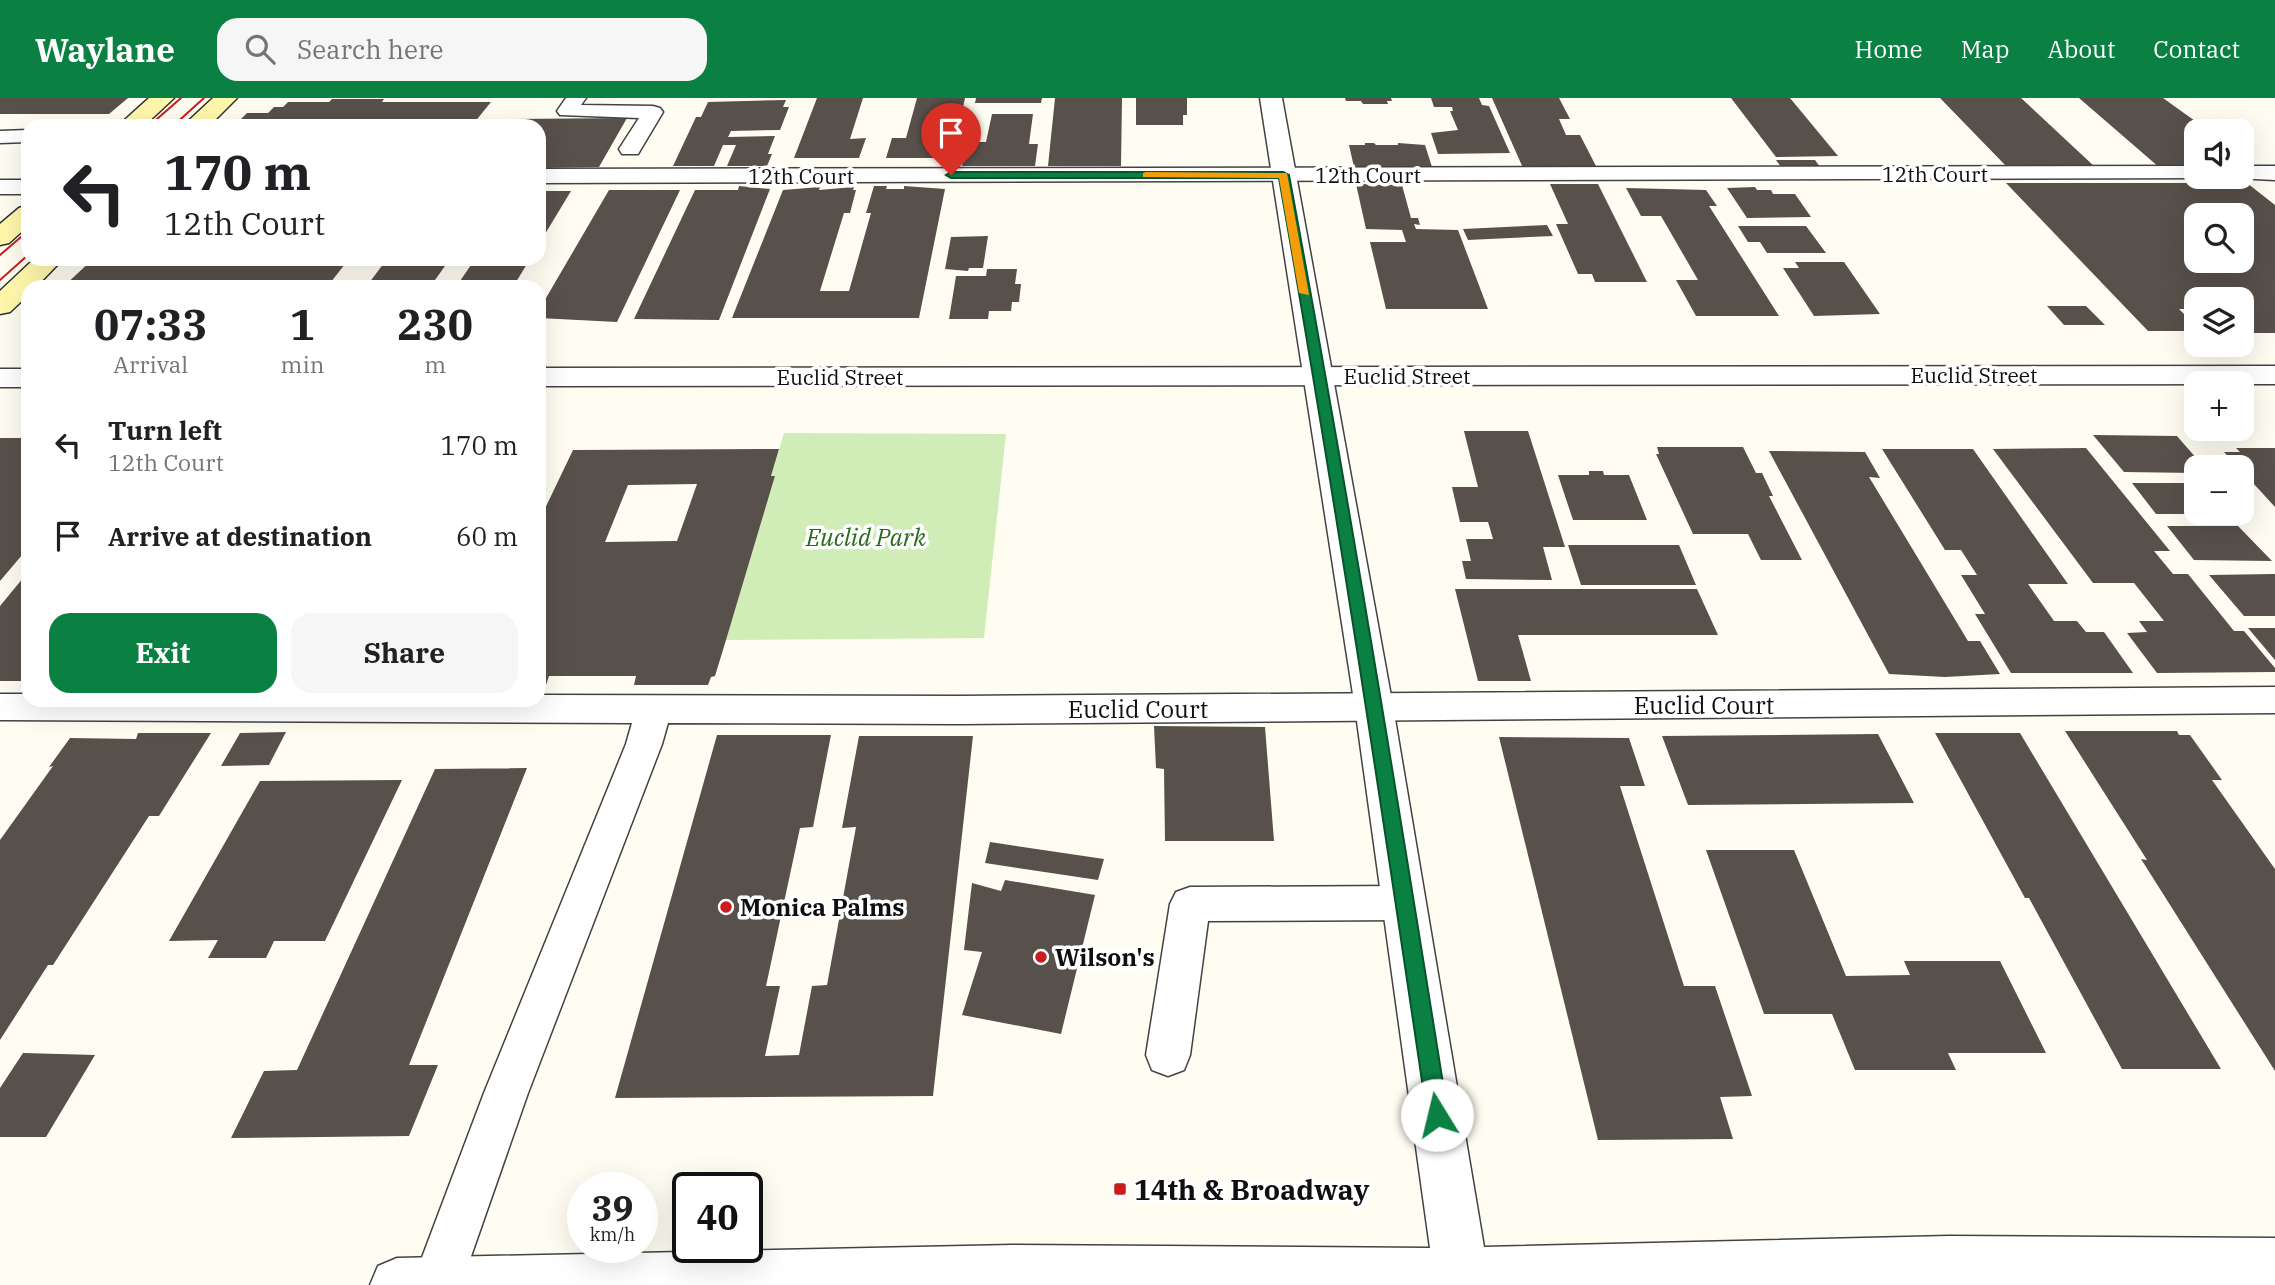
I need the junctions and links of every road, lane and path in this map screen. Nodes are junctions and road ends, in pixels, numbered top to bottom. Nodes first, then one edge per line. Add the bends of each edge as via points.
1 (163, 98) edge
2 (226, 98) edge
3 (576, 98) edge
4 (1271, 98) edge
5 (138, 119) edge
6 (203, 119) edge
7 (0, 136) edge
8 (21, 136) edge
9 (630, 149) dead end
10 (2184, 173) edge
11 (2254, 173) edge
12 (2275, 173) edge
13 (1283, 175) junction
14 (546, 176) edge
15 (0, 187) edge
16 (21, 187) edge
17 (21, 219) edge
18 (0, 237) edge
19 (43, 266) edge
20 (28, 280) edge
21 (21, 286) edge
22 (0, 306) edge
23 (2275, 375) edge
24 (1320, 376) junction
25 (546, 377) edge
26 (0, 378) edge
27 (21, 378) edge
28 (2275, 700) edge
29 (0, 707) edge
30 (1374, 707) junction
31 (653, 710) junction
32 (1405, 903) junction
33 (1168, 1055) dead end
34 (2275, 1265) edge
35 (1462, 1280) edge
36 (437, 1284) edge
37 (397, 1285) edge

1 - 5 main road
2 - 6 main road
3 - 9 lane via 567,111 653,112
4 - 13 street
7 - 8 lane
10 - 13 lane, 12th Court
11 - 12 lane
13 - 14 lane, 12th Court
13 - 24 street
15 - 16 lane
17 - 18 main road
19 - 20 main road
21 - 22 main road
23 - 24 street, Euclid Street
24 - 25 street, Euclid Street
24 - 30 street
26 - 27 street
28 - 30 lane, Euclid Court
29 - 31 lane, Euclid Court
30 - 31 lane, Euclid Court
30 - 32 street
31 - 36 lane via 644,744 506,1093
32 - 33 lane via 1191,904
32 - 35 street
34 - 35 street via 1949,1263
35 - 36 street via 1013,1272
36 - 37 street

